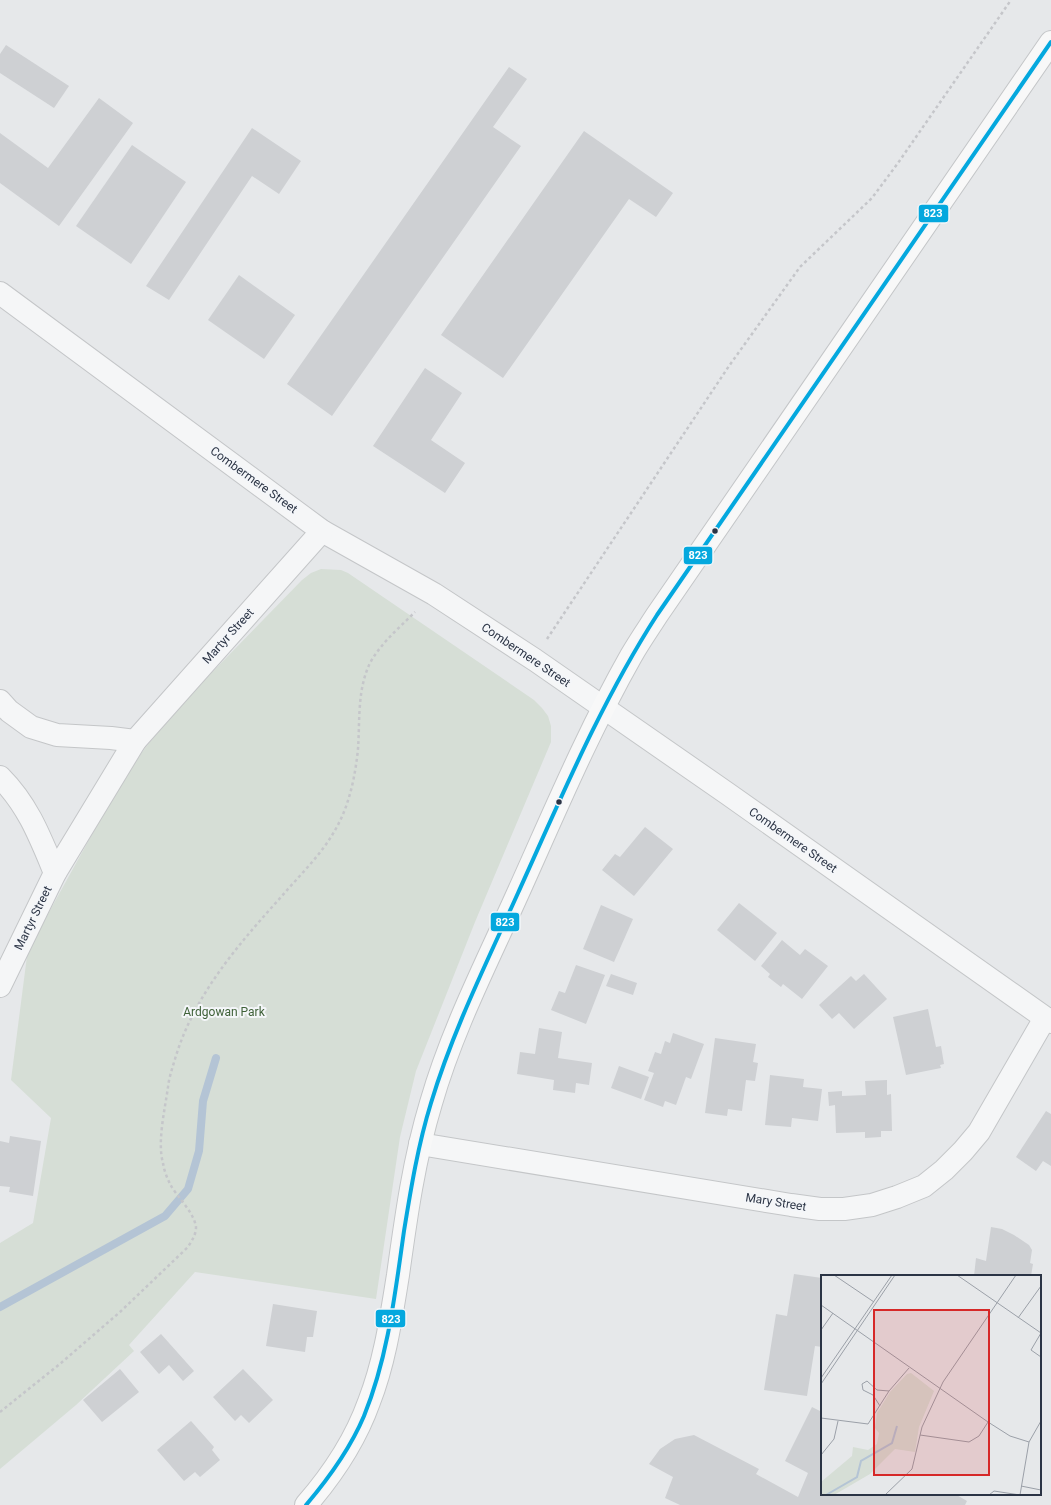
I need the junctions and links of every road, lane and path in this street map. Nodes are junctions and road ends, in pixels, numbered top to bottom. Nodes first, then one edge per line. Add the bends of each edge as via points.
1 (1011, 0) edge
2 (1051, 42) edge
3 (0, 293) edge
4 (322, 530) junction
5 (434, 594) junction
6 (535, 660) junction
7 (0, 701) edge
8 (604, 708) junction
9 (135, 741) junction
10 (0, 777) edge
11 (55, 872) junction
12 (0, 986) edge
13 (1048, 1020) edge
14 (420, 1144) junction
15 (0, 1412) edge
16 (306, 1505) edge

1 - 6 path via 872,198 800,267 729,366
2 - 8 street via 657,616 631,656
3 - 4 street, Combermere Street
4 - 5 street, Combermere Street
4 - 9 street, Martyr Street
5 - 6 street, Combermere Street
5 - 15 path via 378,649 369,665 361,698 354,778 346,806 334,833 311,864 250,931 222,967 197,1006 181,1038 169,1081 161,1142 162,1161 170,1183 193,1218 195,1236 188,1247 120,1312
6 - 8 street, Combermere Street
7 - 9 street via 31,727 57,735
8 - 13 street, Combermere Street
8 - 14 street via 442,1064
9 - 11 street, Martyr Street
10 - 11 street, Martyr Street via 14,791 27,811
11 - 12 street, Martyr Street
13 - 14 street, Mary Street via 979,1132 963,1152 924,1186 872,1205 820,1209
14 - 16 street via 384,1356 377,1381 348,1448

